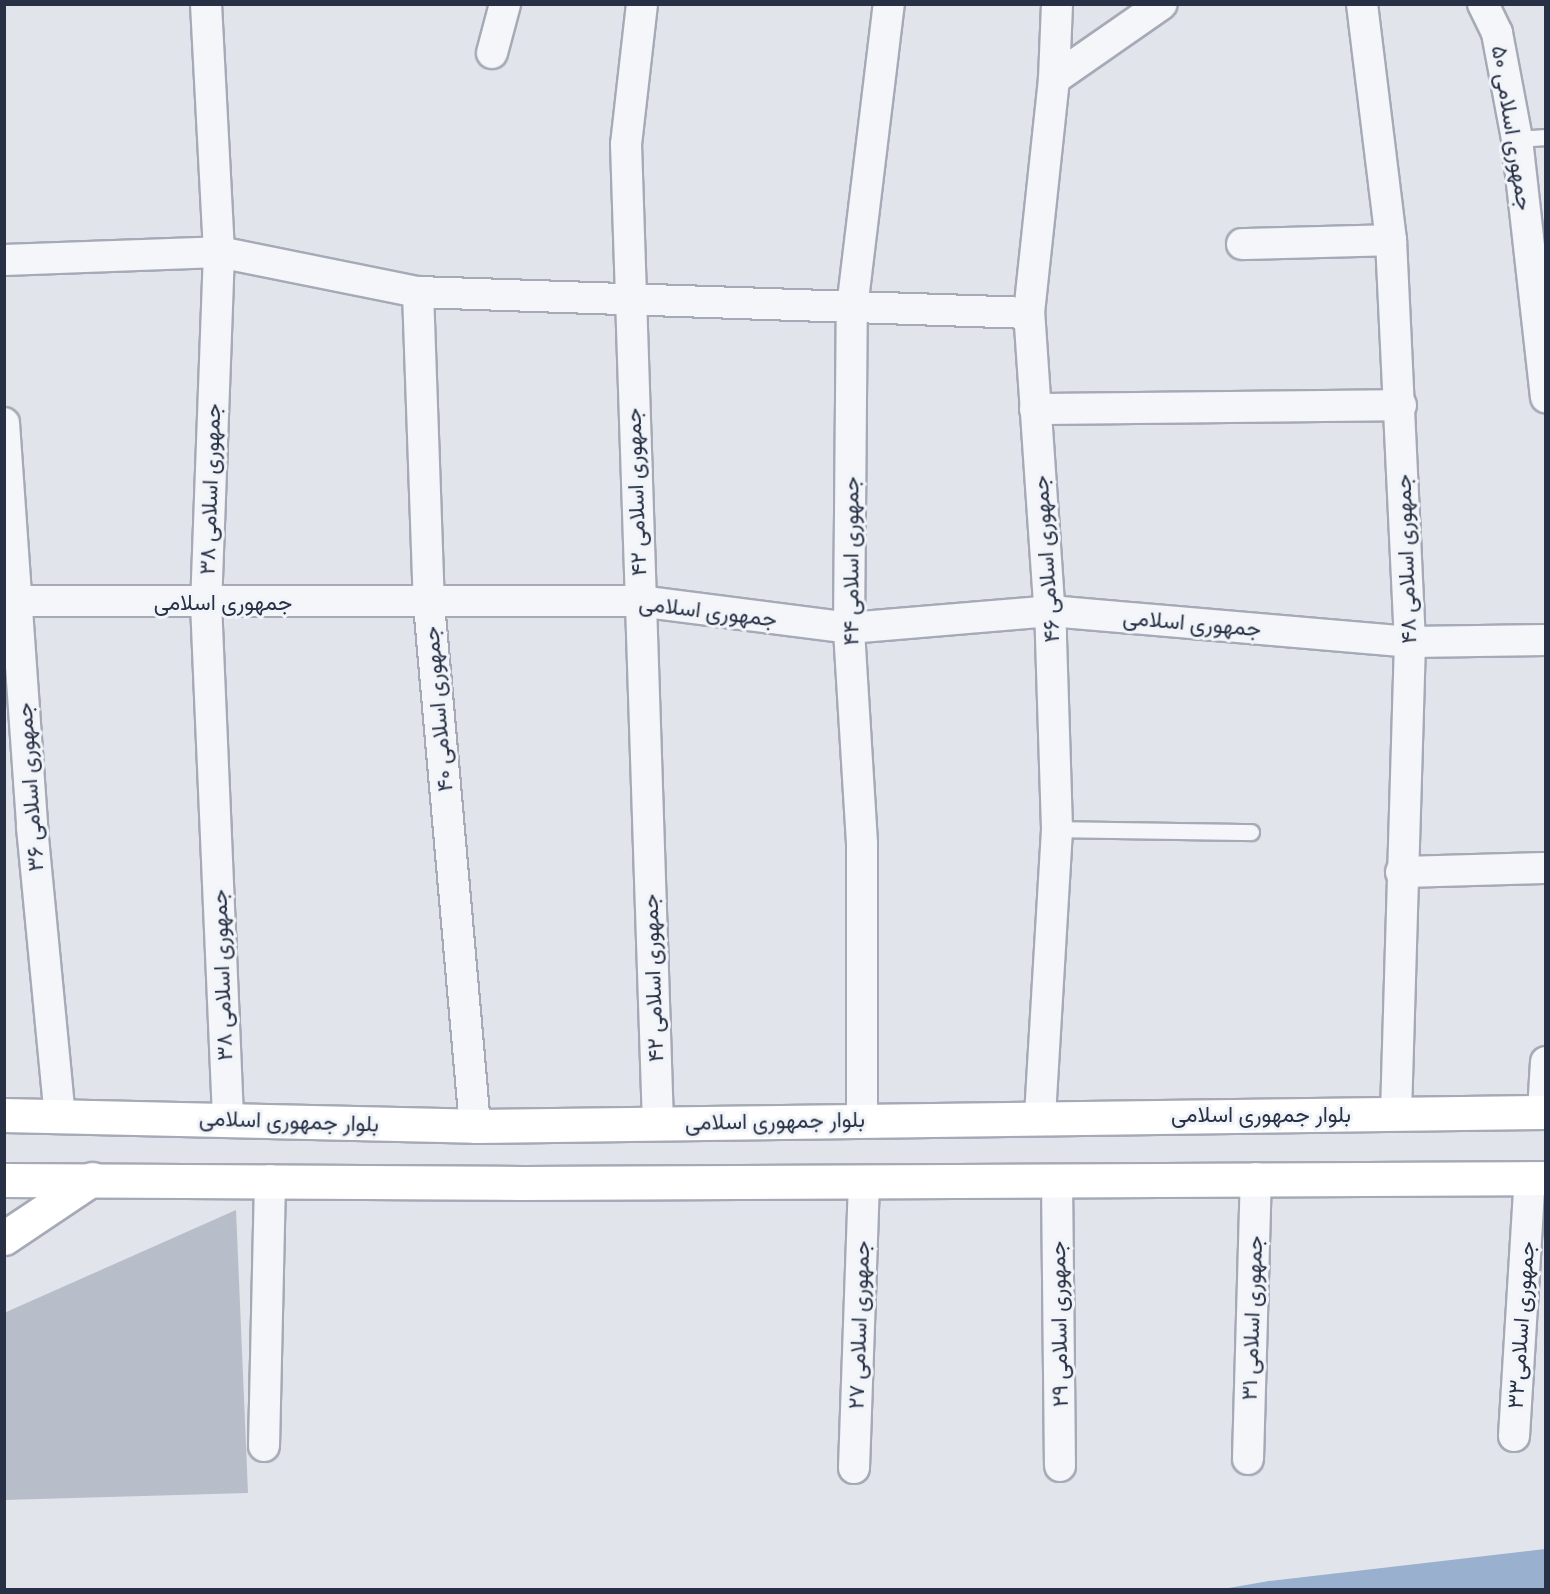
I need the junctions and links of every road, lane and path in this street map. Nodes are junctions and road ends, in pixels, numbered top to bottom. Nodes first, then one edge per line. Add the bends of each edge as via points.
1 (207, 4) edge
2 (505, 4) edge
3 (642, 4) edge
4 (889, 4) edge
5 (1057, 4) edge
6 (1161, 4) edge
7 (1362, 4) edge
8 (1483, 4) edge
9 (492, 53) dead end
10 (1054, 79) junction
11 (1531, 138) edge
12 (1391, 240) junction
13 (1242, 244) dead end
14 (219, 252) junction
15 (4, 260) edge
16 (418, 292) junction
17 (630, 299) junction
18 (852, 308) junction
19 (1029, 313) junction
20 (1545, 397) edge
21 (1401, 405) junction
22 (1035, 409) junction
23 (4, 423) edge
24 (639, 601) junction
25 (11, 602) edge
26 (206, 603) junction
27 (429, 604) junction
28 (1050, 611) junction
29 (849, 628) junction
30 (1545, 640) edge
31 (1410, 642) junction
32 (1057, 829) junction
33 (1251, 832) dead end
34 (1545, 868) edge
35 (1401, 872) junction
36 (1545, 1062) edge
37 (1544, 1112) edge
38 (4, 1115) edge
39 (1396, 1115) junction
40 (60, 1116) junction
41 (1040, 1116) junction
42 (228, 1118) junction
43 (862, 1119) junction
44 (658, 1124) junction
45 (475, 1126) junction
46 (1256, 1178) junction
47 (1538, 1178) edge
48 (92, 1179) junction
49 (4, 1180) edge
50 (270, 1180) junction
51 (864, 1181) junction
52 (1057, 1181) junction
53 (4, 1238) edge
54 (1514, 1436) dead end
55 (264, 1446) dead end
56 (1248, 1459) dead end
57 (1060, 1466) dead end
58 (854, 1468) dead end

1 - 14 street, جمهوری اسلامی ۳۸
2 - 9 street
3 - 17 street, جمهوری اسلامی ۴۲ via 626,144
4 - 18 street, جمهوری اسلامی ۴۴
5 - 10 street, جمهوری اسلامی ۴۶
6 - 10 street
7 - 12 street, جمهوری اسلامی ۴۸
8 - 11 street, جمهوری اسلامی ۵۰ via 1497,33
10 - 19 street, جمهوری اسلامی ۴۶
11 - 20 street, جمهوری اسلامی ۵۰
12 - 13 street
12 - 21 street, جمهوری اسلامی ۴۸
14 - 15 street
14 - 16 street
14 - 26 street, جمهوری اسلامی ۳۸
16 - 17 street
16 - 27 street, جمهوری اسلامی ۴۰
17 - 18 street
17 - 24 street, جمهوری اسلامی ۴۲
18 - 19 street
18 - 29 street, جمهوری اسلامی ۴۴
19 - 22 street, جمهوری اسلامی ۴۶
21 - 22 street
21 - 31 street, جمهوری اسلامی ۴۸
22 - 28 street, جمهوری اسلامی ۴۶
23 - 25 street, جمهوری اسلامی ۳۶
24 - 27 street, جمهوری اسلامی
24 - 29 street, جمهوری اسلامی
24 - 44 street, جمهوری اسلامی ۴۲
25 - 26 street, جمهوری اسلامی
25 - 40 street, جمهوری اسلامی ۳۶
26 - 27 street, جمهوری اسلامی
26 - 42 street, جمهوری اسلامی ۳۸
27 - 45 street, جمهوری اسلامی ۴۰
28 - 29 street, جمهوری اسلامی
28 - 31 street, جمهوری اسلامی
28 - 32 street, جمهوری اسلامی ۴۶
29 - 43 street, جمهوری اسلامی ۴۴ via 862,843
30 - 31 street, جمهوری اسلامی
31 - 35 street, جمهوری اسلامی ۴۸
32 - 33 lane
32 - 41 street, جمهوری اسلامی ۴۶
34 - 35 street
35 - 39 street, جمهوری اسلامی ۴۸
36 - 37 street
37 - 39 main road, بلوار جمهوری اسلامی
38 - 40 main road, بلوار جمهوری اسلامی
39 - 41 main road, بلوار جمهوری اسلامی
40 - 42 main road, بلوار جمهوری اسلامی
41 - 43 main road, بلوار جمهوری اسلامی
42 - 45 main road, بلوار جمهوری اسلامی
43 - 44 main road, بلوار جمهوری اسلامی
44 - 45 main road, بلوار جمهوری اسلامی
46 - 47 main road
46 - 52 main road
46 - 56 street, جمهوری اسلامی ۳۱
47 - 54 street, جمهوری اسلامی۳۳
48 - 49 main road
48 - 50 main road
48 - 53 main road
50 - 51 main road
50 - 55 street
51 - 52 main road
51 - 58 street, جمهوری اسلامی ۲۷
52 - 57 street, جمهوری اسلامی ۲۹

